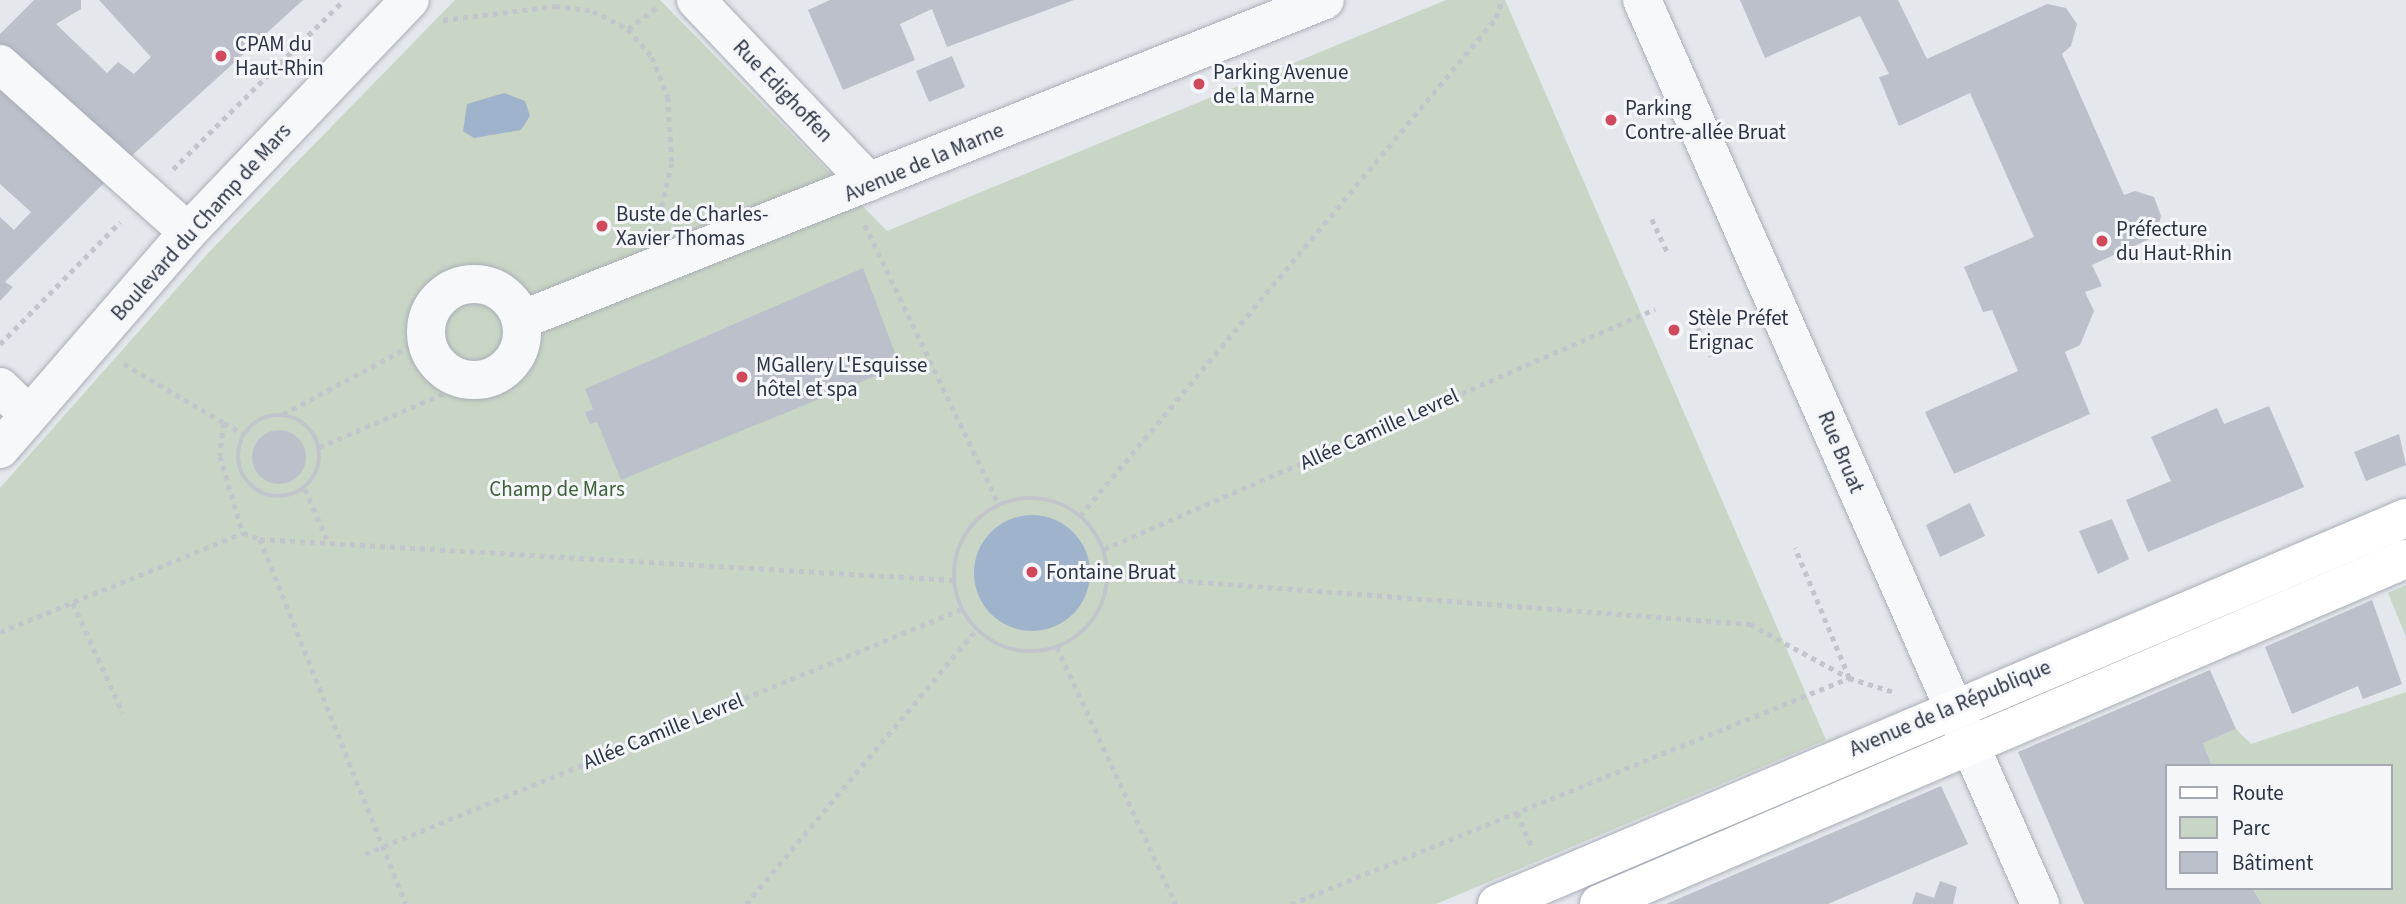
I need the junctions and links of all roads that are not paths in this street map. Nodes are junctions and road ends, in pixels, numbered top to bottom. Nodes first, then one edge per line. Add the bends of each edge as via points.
1 (696, 0) edge
2 (1325, 0) edge
3 (1642, 0) edge
4 (423, 11) edge
5 (0, 64) edge
6 (859, 188) junction
7 (188, 232) junction
8 (521, 320) junction
9 (0, 387) edge
10 (29, 415) junction
11 (0, 449) edge
12 (2406, 518) edge
13 (2406, 559) edge
14 (1948, 708) junction
15 (1971, 748) junction
16 (1497, 904) edge
17 (1599, 904) edge
18 (2040, 904) edge

1 - 6 street, Rue Edighoffen
2 - 6 street, Avenue de la Marne
3 - 14 street, Rue Bruat
4 - 7 street, Boulevard du Champ de Mars
5 - 7 street
6 - 8 street, Avenue de la Marne
7 - 10 street, Boulevard du Champ de Mars
8 - 8 street via 512,362 473,381 437,362 426,337 433,307 458,287 496,290
9 - 10 street
10 - 11 street, Boulevard du Champ de Mars
12 - 14 main road, Avenue de la République
13 - 15 main road, Avenue de la République
14 - 15 street, Rue Bruat
14 - 16 main road, Avenue de la République
15 - 17 main road, Avenue de la République
15 - 18 street, Rue Bruat

